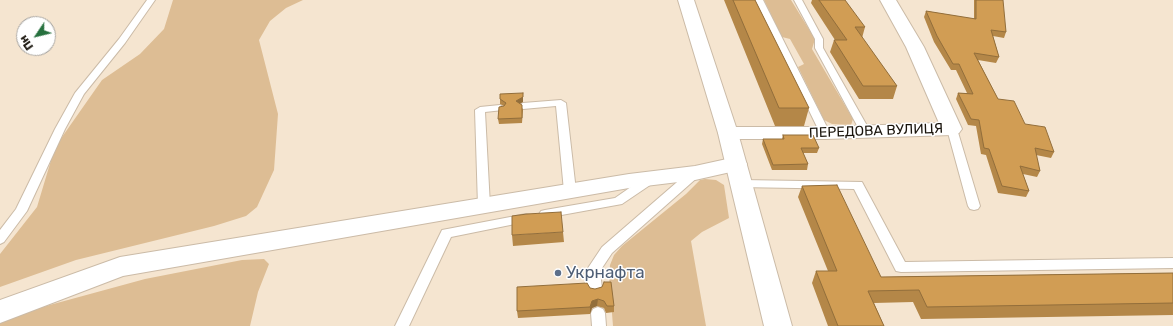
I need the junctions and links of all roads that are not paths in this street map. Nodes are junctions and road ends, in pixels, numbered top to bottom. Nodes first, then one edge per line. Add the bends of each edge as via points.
1 (151, 0) edge
2 (686, 0) edge
3 (759, 0) edge
4 (798, 0) edge
5 (888, 0) edge
6 (523, 106) edge
7 (500, 108) edge
8 (952, 129) junction
9 (865, 131) junction
10 (728, 133) junction
11 (825, 133) junction
12 (695, 173) junction
13 (739, 174) junction
14 (653, 178) junction
15 (570, 191) junction
16 (484, 206) junction
17 (974, 206) dead end
18 (0, 239) edge
19 (1173, 263) edge
20 (595, 289) edge
21 (0, 312) edge
22 (402, 326) edge
23 (778, 326) edge

1 - 18 lane via 80,93 21,211
2 - 10 street
3 - 11 lane
4 - 9 lane via 819,39 819,48
5 - 8 street, ПЕРЕДОВА ВУЛИЦЯ via 916,47
6 - 15 lane via 561,103
7 - 16 lane via 480,110
8 - 9 street, ПЕРЕДОВА ВУЛИЦЯ
8 - 17 lane
9 - 11 street, ПЕРЕДОВА ВУЛИЦЯ
10 - 11 street, ПЕРЕДОВА ВУЛИЦЯ
10 - 13 street
12 - 13 street
12 - 14 street
12 - 20 lane via 607,250 593,271
13 - 19 lane via 858,185 900,267
13 - 23 street
14 - 15 street
14 - 22 lane via 618,201 446,233
15 - 16 street
16 - 21 street via 120,267

